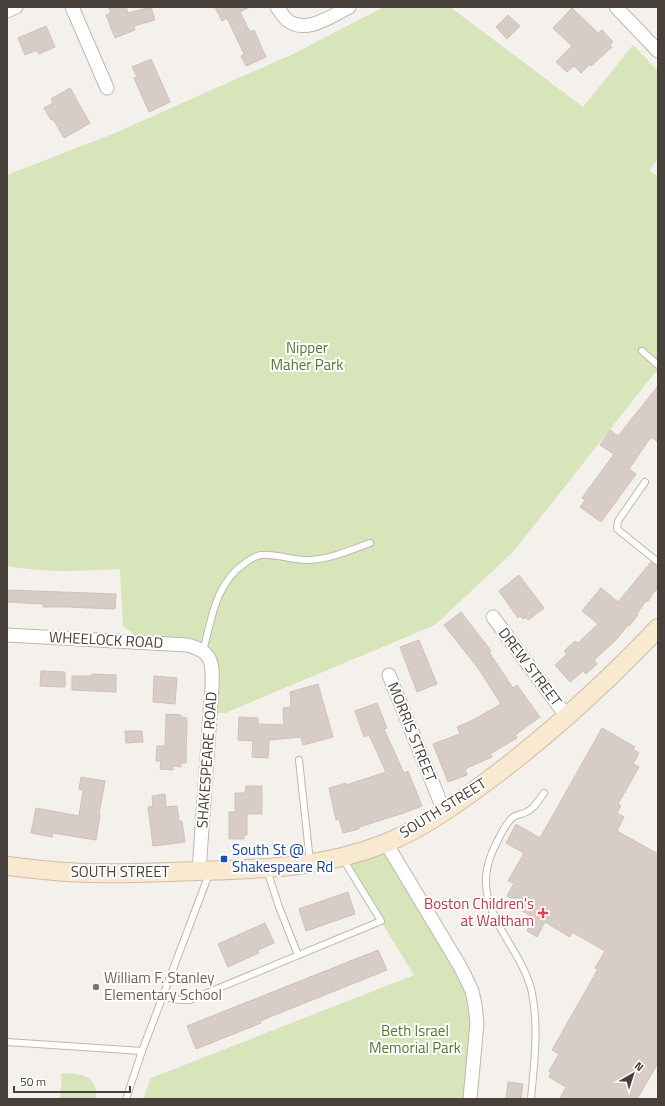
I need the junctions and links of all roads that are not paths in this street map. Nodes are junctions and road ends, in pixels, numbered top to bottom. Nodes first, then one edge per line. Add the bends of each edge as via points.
1 (16, 7) edge
2 (72, 7) edge
3 (277, 7) edge
4 (349, 7) edge
5 (616, 7) edge
6 (7, 11) edge
7 (658, 51) edge
8 (107, 88) dead end
9 (642, 351) dead end
10 (658, 365) edge
11 (645, 482) dead end
12 (370, 543) dead end
13 (658, 562) edge
14 (493, 617) dead end
15 (658, 628) edge
16 (7, 635) edge
17 (203, 651) junction
18 (389, 675) dead end
19 (567, 717) junction
20 (299, 760) dead end
21 (544, 793) dead end
22 (444, 811) junction
23 (386, 843) junction
24 (342, 858) junction
25 (310, 864) junction
26 (7, 866) edge
27 (266, 868) junction
28 (205, 871) junction
29 (298, 955) junction
30 (163, 997) junction
31 (7, 1042) edge
32 (142, 1050) junction
33 (126, 1099) edge
34 (470, 1099) edge
35 (531, 1099) edge

1 - 6 street
2 - 8 street
3 - 4 street via 287,20 296,25 315,23
5 - 7 street
9 - 10 lane
11 - 13 lane via 618,521 617,529
12 - 17 lane via 310,560 262,554 249,560 228,579 218,596
14 - 19 street, DREW STREET
15 - 19 main road, SOUTH STREET
16 - 17 street, WHEELOCK ROAD via 187,645
17 - 28 street, SHAKESPEARE ROAD via 212,665
18 - 22 street, MORRIS STREET
19 - 22 main road, SOUTH STREET via 503,769
20 - 25 lane
21 - 35 lane via 529,811 514,816 508,823 490,858 485,889 495,917 526,975 532,992 535,1057
22 - 23 main road, SOUTH STREET
23 - 24 main road, SOUTH STREET
23 - 34 street via 461,968 472,991 477,1023
24 - 25 main road, SOUTH STREET
24 - 29 lane via 381,921
25 - 27 main road, SOUTH STREET
26 - 28 main road, SOUTH STREET via 90,873
27 - 28 main road, SOUTH STREET
27 - 29 lane via 276,901
28 - 30 lane
29 - 30 lane via 190,1000
30 - 32 lane
31 - 32 lane
32 - 33 lane

